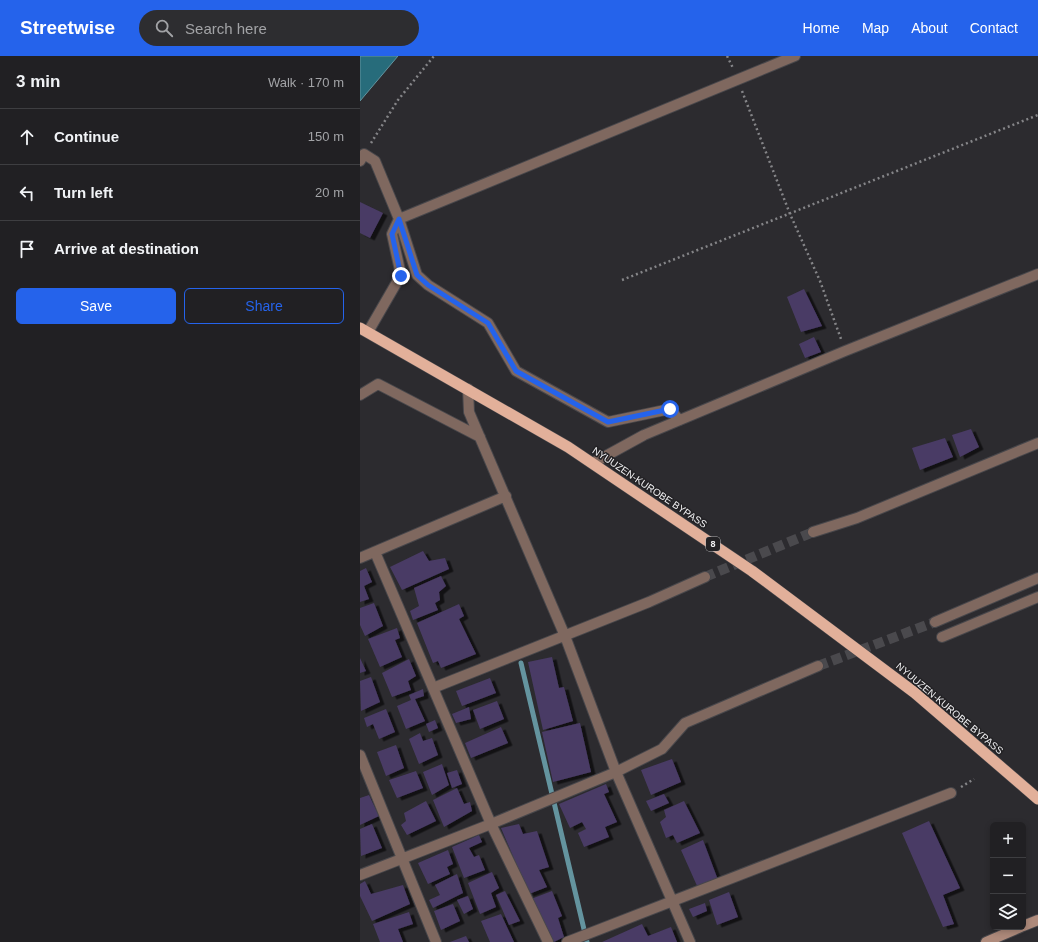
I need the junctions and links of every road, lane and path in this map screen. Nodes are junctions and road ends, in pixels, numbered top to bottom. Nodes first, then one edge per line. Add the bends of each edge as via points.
1 (434, 56) edge
2 (728, 56) edge
3 (796, 56) edge
4 (738, 80) junction
5 (1038, 115) edge
6 (362, 157) edge
7 (790, 214) junction
8 (399, 219) junction
9 (1038, 274) edge
10 (622, 280) dead end
11 (364, 330) edge
12 (845, 351) junction
13 (468, 390) junction
14 (360, 395) edge
15 (679, 420) junction
16 (480, 437) junction
17 (1038, 443) edge
18 (593, 463) junction
19 (506, 496) junction
20 (813, 532) tunnel mouth
21 (375, 552) junction
22 (360, 558) edge
23 (705, 577) tunnel mouth
24 (1038, 578) edge
25 (1038, 597) edge
26 (935, 622) tunnel mouth
27 (565, 636) junction
28 (942, 637) dead end
29 (818, 666) tunnel mouth
30 (433, 688) junction
31 (360, 755) edge
32 (616, 772) junction
33 (951, 793) dead end
34 (1038, 799) edge
35 (491, 824) junction
36 (401, 859) junction
37 (360, 875) edge
38 (671, 902) junction
39 (1038, 920) edge
40 (1026, 925) edge
41 (1015, 930) edge
42 (436, 942) edge
43 (548, 942) edge
44 (567, 942) edge
45 (690, 942) edge
46 (986, 942) edge

1 - 6 path via 398,100
2 - 4 path
3 - 4 street
4 - 7 path
4 - 8 street
5 - 7 path
6 - 8 street via 375,161
7 - 10 path
7 - 12 path via 820,281
8 - 11 street via 392,234 401,276
8 - 15 street via 417,275 428,285 488,323 516,371 608,422 670,409
9 - 12 street
11 - 13 highway, NYUUZEN-KUROBE BYPASS / 8
12 - 15 street
13 - 16 street via 469,412
13 - 18 highway, NYUUZEN-KUROBE BYPASS / 8
14 - 16 street via 378,384
15 - 18 street via 644,435
16 - 19 street
17 - 20 street via 857,518
18 - 34 highway, NYUUZEN-KUROBE BYPASS / 8 via 752,571 915,693
19 - 21 street
19 - 27 street
21 - 22 street
21 - 30 street
23 - 27 street
24 - 26 street
25 - 28 street
27 - 30 street
27 - 32 street
29 - 32 street via 686,723 662,749
30 - 35 street
31 - 36 street
32 - 35 street
32 - 38 street
33 - 38 street
35 - 36 street
35 - 43 street
36 - 37 street
36 - 42 street
38 - 44 street
38 - 45 street
39 - 40 main road
41 - 46 main road

